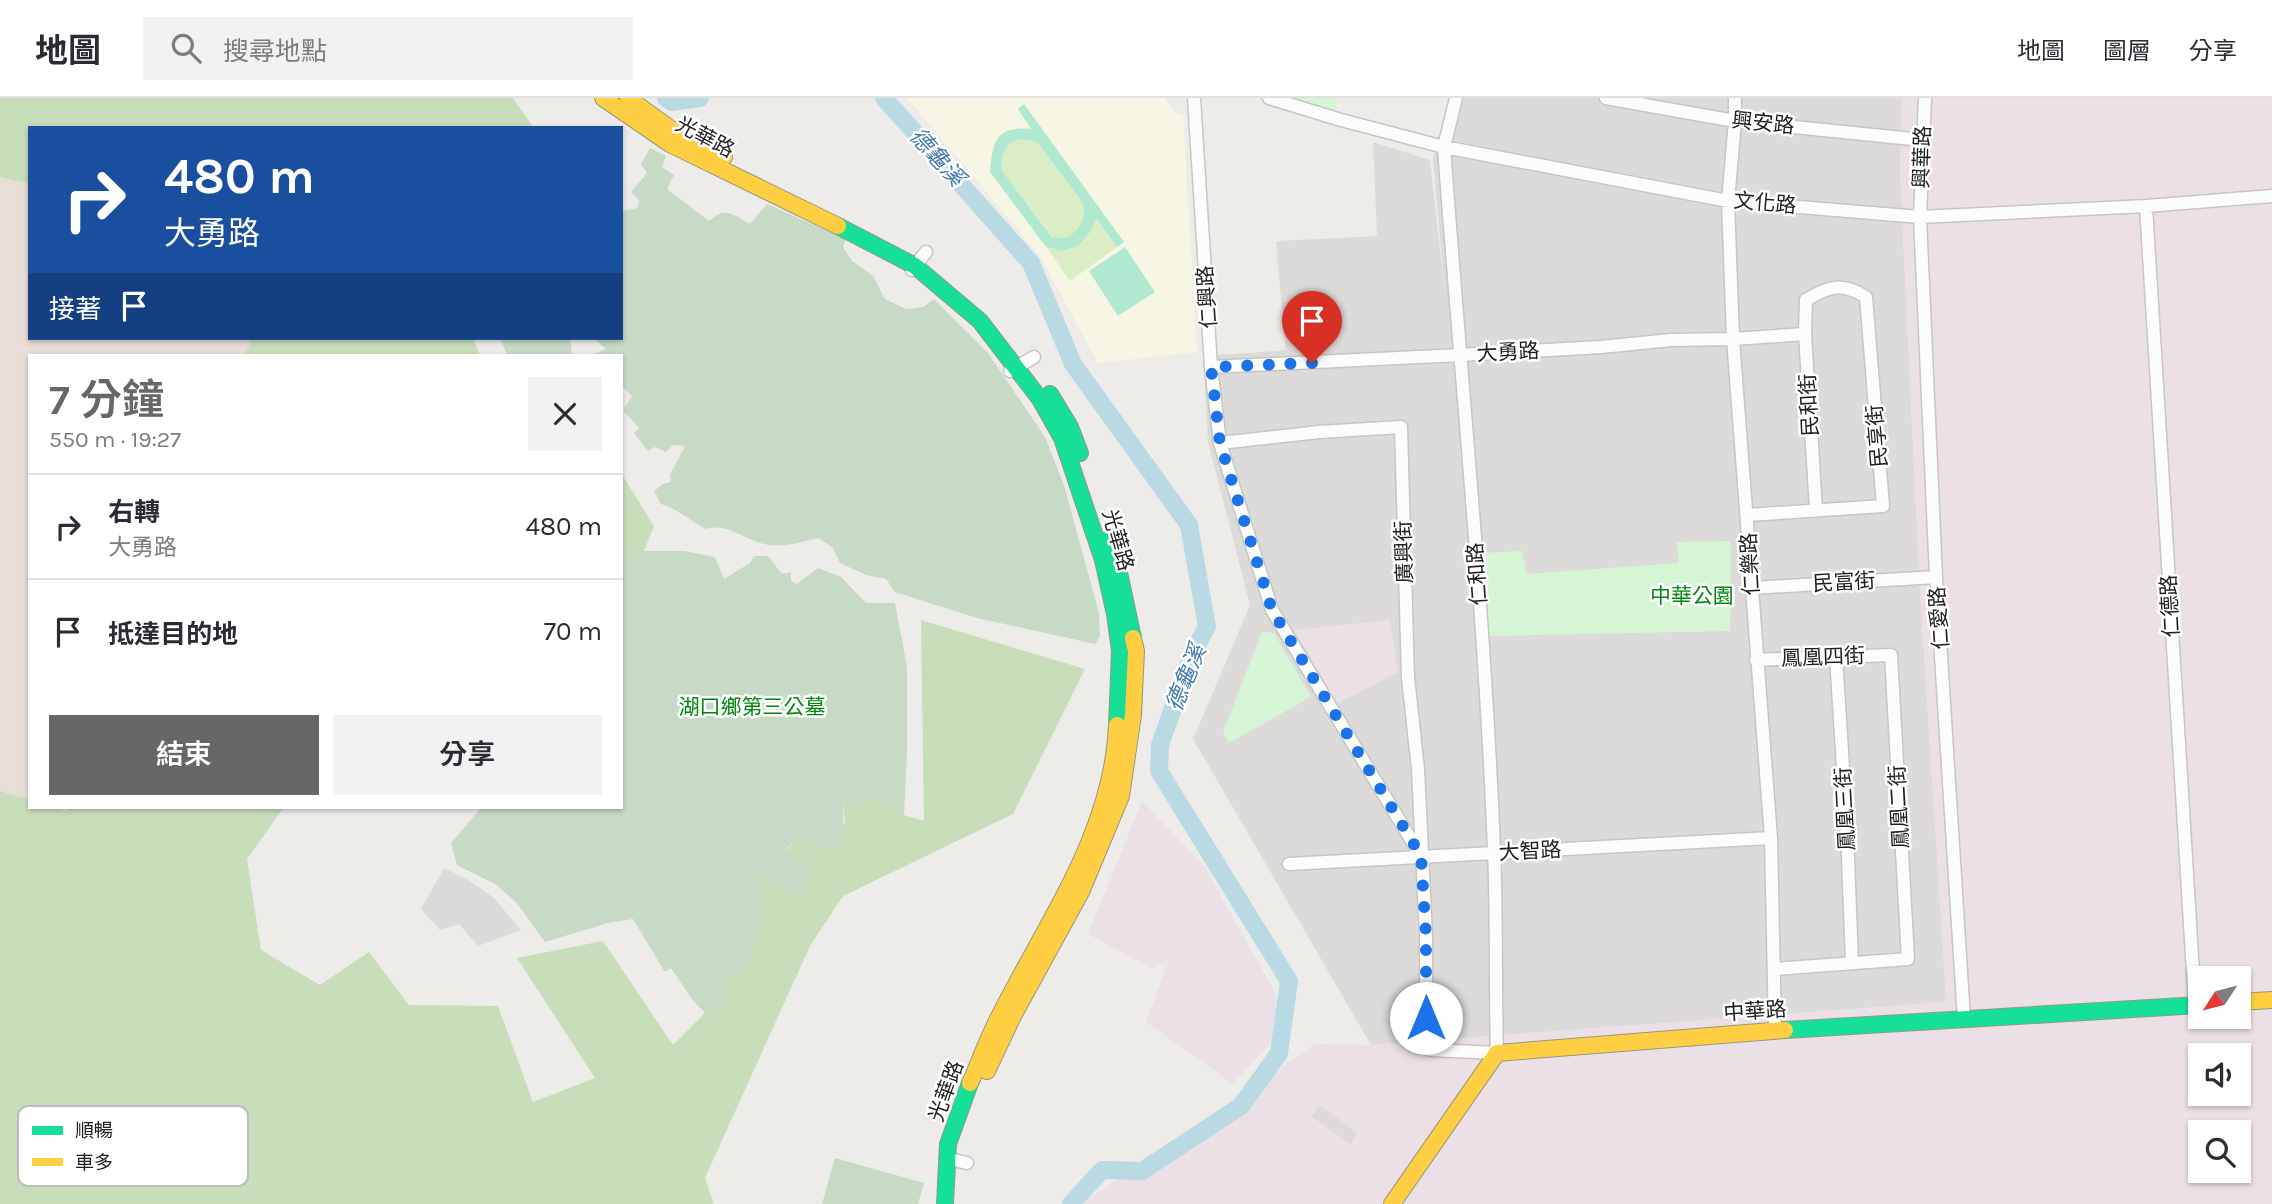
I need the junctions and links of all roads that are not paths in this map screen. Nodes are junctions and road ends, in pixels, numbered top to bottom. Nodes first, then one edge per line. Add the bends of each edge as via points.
1 (603, 98) edge
2 (628, 98) edge
3 (1194, 98) edge
4 (1269, 98) edge
5 (1456, 98) edge
6 (1605, 98) edge
7 (1735, 98) edge
8 (1925, 98) edge
9 (1735, 121) junction
10 (1922, 140) junction
11 (1444, 147) junction
12 (2272, 196) edge
13 (1728, 201) junction
14 (2146, 206) junction
15 (1920, 217) junction
16 (918, 262) junction
17 (1806, 300) joint
18 (1805, 334) junction
19 (1733, 340) junction
20 (1460, 355) junction
21 (1022, 365) junction
22 (1211, 367) junction
23 (1220, 443) junction
24 (1816, 509) junction
25 (1748, 515) junction
26 (1936, 577) junction
27 (1752, 588) junction
28 (1891, 655) joint
29 (1836, 656) junction
30 (1756, 660) junction
31 (1770, 838) junction
32 (1494, 853) junction
33 (1421, 856) junction
34 (1289, 864) dead end
35 (1852, 963) junction
36 (2195, 966) edge
37 (1774, 969) junction
38 (2272, 1000) edge
39 (2251, 1001) edge
40 (2188, 1006) edge
41 (1964, 1019) junction
42 (1775, 1031) junction
43 (1497, 1053) junction
44 (945, 1204) edge
45 (953, 1204) edge
46 (1392, 1204) edge

1 - 16 street, 光華路 via 670,144
2 - 16 street, 光華路 via 675,132
3 - 22 street, 仁興路
4 - 11 street, 文化路
5 - 11 street, 仁和路
6 - 9 street, 興安路
7 - 9 street, 仁樂路
8 - 10 street, 興華路
9 - 10 street, 興安路
9 - 13 street, 仁樂路
10 - 15 street, 興華路
11 - 13 street, 文化路
11 - 20 street, 仁和路
12 - 14 street, 文化路
13 - 15 street, 文化路
13 - 19 street, 仁樂路
14 - 15 street, 文化路
14 - 36 street, 仁德路
15 - 26 street, 仁愛路
16 - 21 street, 光華路 via 987,313
17 - 18 street, 民和街
17 - 24 street, 民享街 via 1825,288 1851,288 1866,297 1883,506
18 - 19 street, 大勇路
18 - 24 street, 民和街
19 - 20 street, 大勇路
19 - 25 street, 仁樂路
20 - 22 street, 大勇路
20 - 32 street, 仁和路
21 - 44 street, 光華路 via 1062,438 1099,548 1119,651 1116,750 1105,798 1070,886 999,1016 969,1085 948,1144
21 - 45 street, 光華路 via 1070,427 1118,568 1136,651 1133,715 1121,796 1081,892 955,1146 960,1161
22 - 23 street, 仁興路
23 - 33 street, 仁興路 via 1272,610
23 - 33 street, 廣興街 via 1401,427 1408,678
24 - 25 street, 民享街
25 - 27 street, 仁樂路
26 - 27 street, 民富街
26 - 41 street, 仁愛路
27 - 30 street, 仁樂路
28 - 29 street, 鳳凰四街
28 - 35 street, 鳳凰二街 via 1908,959
29 - 30 street, 鳳凰四街
29 - 35 street, 鳳凰三街
30 - 31 street, 仁樂路
31 - 32 street, 大智路
31 - 37 street, 仁樂路
32 - 33 street, 大智路
32 - 43 street, 仁和路
33 - 34 street, 大智路
33 - 43 street, 仁興路 via 1431,1050
35 - 37 street
37 - 42 street, 仁樂路
38 - 39 street
40 - 41 street, 中華路
41 - 42 street, 中華路
42 - 43 street, 中華路
43 - 46 street

